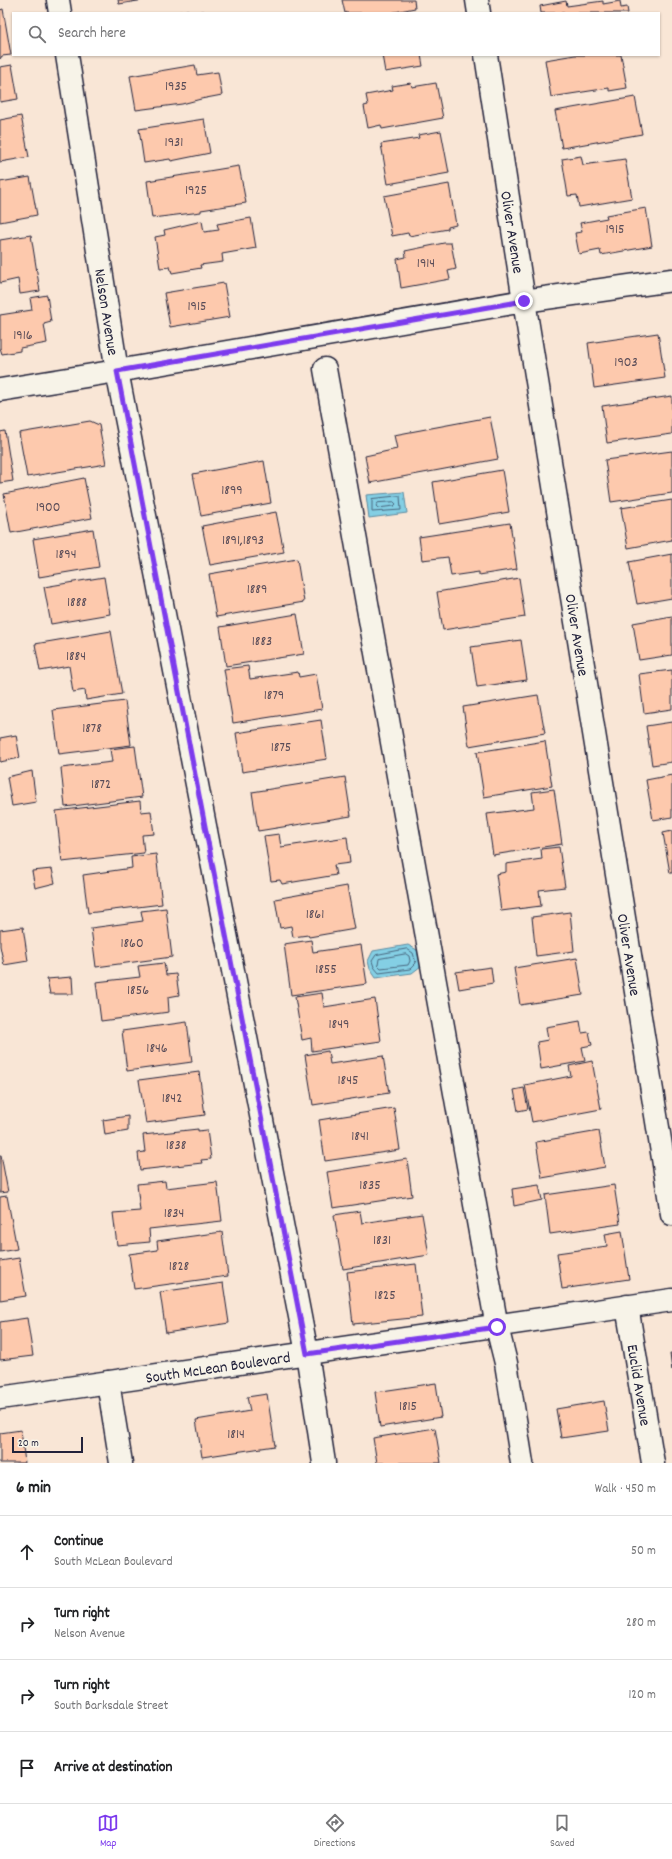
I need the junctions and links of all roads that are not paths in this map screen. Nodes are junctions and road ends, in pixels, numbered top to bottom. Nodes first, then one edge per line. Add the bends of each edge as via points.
1 (58, 0) edge
2 (477, 0) edge
3 (60, 12) edge
4 (479, 12) edge
5 (66, 56) edge
6 (486, 56) edge
7 (672, 280) edge
8 (524, 301) junction
9 (325, 369) dead end
10 (117, 371) junction
11 (0, 390) edge
12 (672, 1214) edge
13 (672, 1300) edge
14 (627, 1306) junction
15 (497, 1327) junction
16 (307, 1354) junction
17 (108, 1382) junction
18 (0, 1398) edge
19 (121, 1463) edge
20 (324, 1463) edge
21 (522, 1463) edge
22 (653, 1463) edge

1 - 3 street
2 - 4 street
5 - 10 street, Nelson Avenue
6 - 8 street, Oliver Avenue
7 - 8 street
8 - 10 street
8 - 12 street, Oliver Avenue
9 - 15 street
10 - 11 street
10 - 16 street, Nelson Avenue
13 - 14 street, South McLean Boulevard
14 - 15 street, South McLean Boulevard
14 - 22 street, Euclid Avenue
15 - 16 street, South McLean Boulevard
15 - 21 street via 506,1364
16 - 17 street, South McLean Boulevard
16 - 20 street, Nelson Avenue
17 - 18 street, South McLean Boulevard
17 - 19 street

